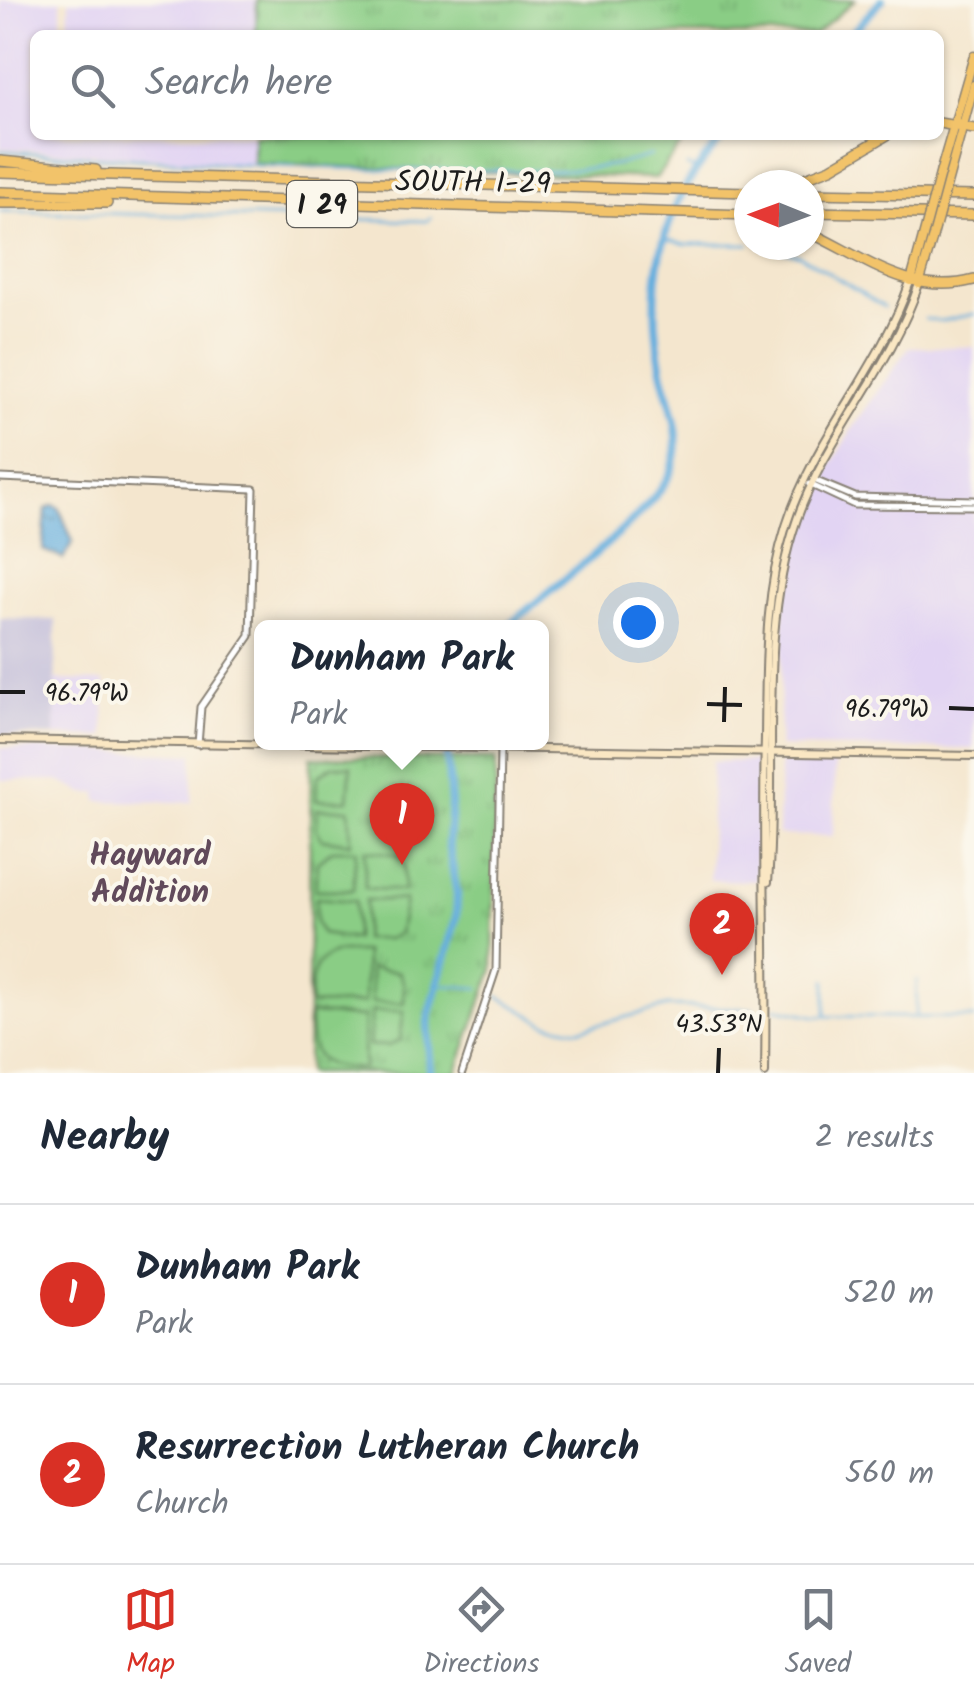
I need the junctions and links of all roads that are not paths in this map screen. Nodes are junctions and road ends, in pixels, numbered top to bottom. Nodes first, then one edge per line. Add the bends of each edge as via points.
1 (974, 56) edge
2 (974, 85) edge
3 (964, 126) edge
4 (879, 140) edge
5 (0, 161) edge
6 (824, 171) edge
7 (0, 172) edge
8 (183, 180) junction
9 (734, 191) edge
10 (0, 192) edge
11 (824, 194) edge
12 (974, 196) edge
13 (175, 201) junction
14 (0, 204) edge
15 (824, 212) edge
16 (734, 213) edge
17 (974, 215) edge
18 (824, 239) edge
19 (974, 280) edge
20 (915, 283) junction
21 (0, 478) edge
22 (804, 478) junction
23 (812, 484) junction
24 (974, 503) edge
25 (772, 616) junction
26 (0, 740) edge
27 (198, 745) junction
28 (254, 746) edge
29 (474, 750) edge
30 (500, 750) junction
31 (769, 754) junction
32 (974, 756) edge
33 (462, 1073) edge
34 (765, 1073) edge

1 - 3 main road
2 - 3 main road
3 - 20 main road, bridge
4 - 6 highway
5 - 8 highway
7 - 8 highway, SOUTH I-29 / I 29
8 - 9 highway, SOUTH I-29 / I 29
10 - 13 highway, SOUTH I-29 / I 29
11 - 12 highway
13 - 14 highway
13 - 16 highway, SOUTH I-29 / I 29
15 - 17 highway
18 - 20 highway
19 - 20 highway
20 - 22 main road
20 - 23 main road via 890,352
21 - 27 street via 254,490 250,636 203,702
22 - 23 street
22 - 25 main road via 780,546
23 - 24 street via 854,506
23 - 25 main road
25 - 31 main road
25 - 31 main road
26 - 27 main road
27 - 28 main road
29 - 30 main road
30 - 31 main road
30 - 33 street via 496,970
31 - 32 main road
31 - 34 main road

